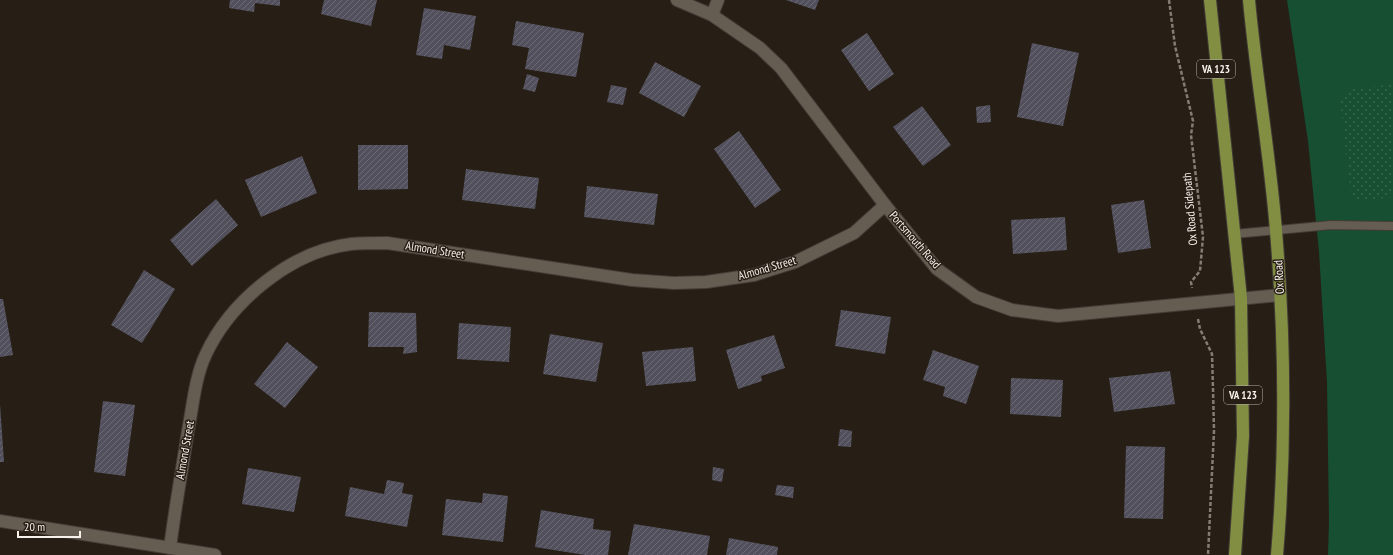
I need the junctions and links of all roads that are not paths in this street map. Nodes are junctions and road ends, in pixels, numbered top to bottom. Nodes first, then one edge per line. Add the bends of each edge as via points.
1 (677, 0) edge
2 (718, 0) edge
3 (1210, 0) edge
4 (1249, 0) edge
5 (712, 15) junction
6 (885, 206) junction
7 (1393, 226) edge
8 (1276, 231) junction
9 (1234, 234) junction
10 (1280, 295) junction
11 (1240, 298) junction
12 (0, 521) edge
13 (170, 548) junction
14 (215, 555) edge
15 (1235, 555) edge
16 (1277, 555) edge

1 - 5 street, Portsmouth Road
2 - 5 street
3 - 9 main road, VA 123
4 - 8 main road, Ox Road
5 - 6 street, Portsmouth Road via 760,48 781,68
6 - 11 street, Portsmouth Road via 937,269 976,297 1012,310 1058,316
6 - 13 street, Almond Street via 854,232 794,262 754,275 706,282 632,280 387,243 350,244 319,252 297,262 260,285 231,315 206,355 195,389
7 - 8 lane via 1331,225
8 - 9 lane
8 - 10 main road, Ox Road
9 - 11 main road, VA 123
10 - 11 street, Portsmouth Road
10 - 16 main road, Ox Road via 1285,387
11 - 15 main road, VA 123 via 1243,436
12 - 13 street
13 - 14 street

